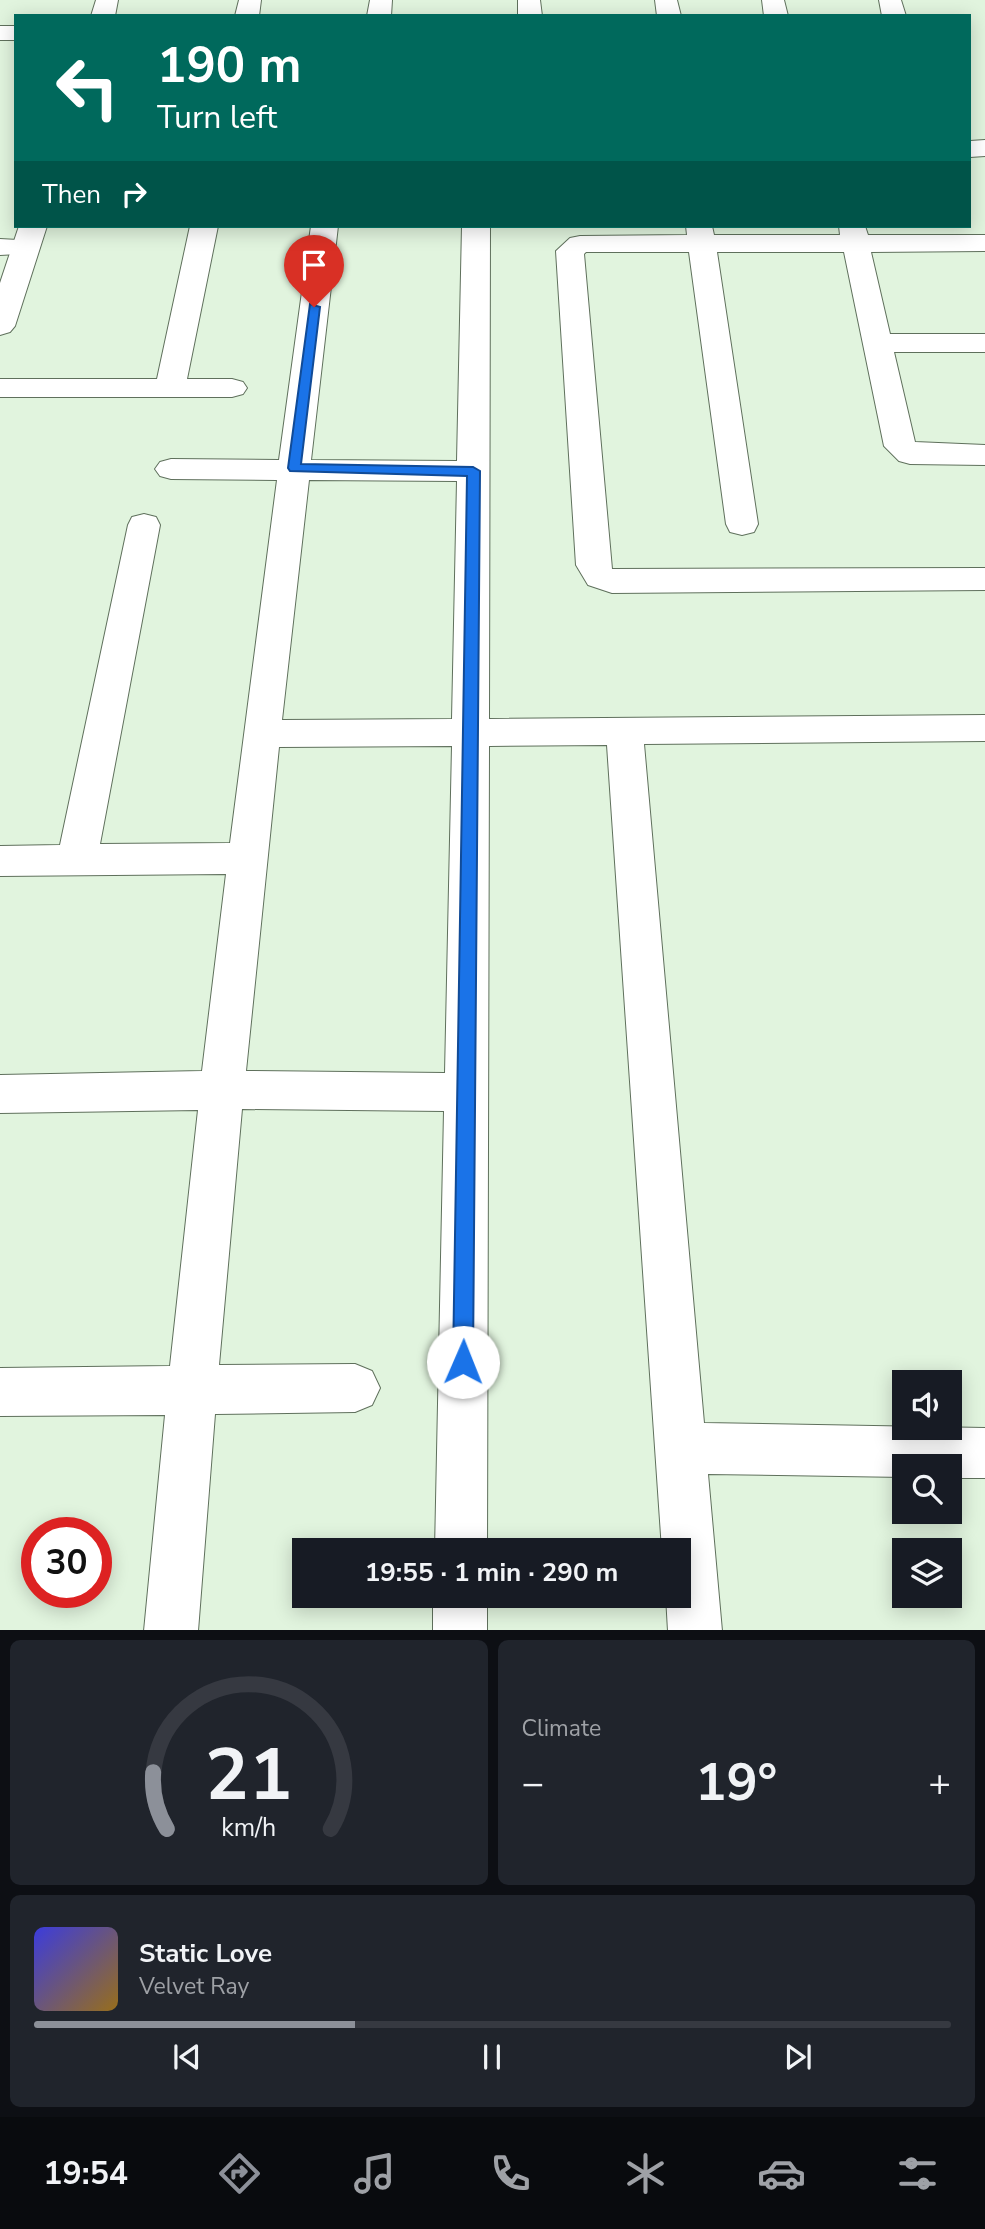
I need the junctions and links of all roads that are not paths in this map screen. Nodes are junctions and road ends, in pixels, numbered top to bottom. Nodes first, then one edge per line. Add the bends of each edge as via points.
1 (204, 228) edge
2 (324, 228) edge
3 (476, 228) edge
4 (700, 234) edge
5 (854, 234) edge
6 (19, 240) edge
7 (985, 243) edge
8 (0, 326) edge
9 (877, 342) junction
10 (985, 343) edge
11 (0, 388) edge
12 (170, 388) junction
13 (232, 388) dead end
14 (985, 456) edge
15 (294, 468) junction
16 (171, 469) dead end
17 (473, 471) junction
18 (742, 524) dead end
19 (144, 525) dead end
20 (985, 579) edge
21 (624, 732) junction
22 (470, 733) junction
23 (264, 734) junction
24 (983, 735) edge
25 (250, 858) junction
26 (77, 860) junction
27 (0, 861) edge
28 (223, 1090) junction
29 (466, 1092) junction
30 (0, 1094) edge
31 (355, 1388) dead end
32 (190, 1390) junction
33 (0, 1392) edge
34 (681, 1448) junction
35 (985, 1453) edge
36 (461, 1538) edge
37 (460, 1608) edge
38 (171, 1630) edge
39 (460, 1630) edge
40 (695, 1630) edge

1 - 12 street
2 - 15 street
3 - 17 street
4 - 5 street
4 - 18 street
4 - 20 street via 580,244 570,251 593,565 600,577 612,581
5 - 7 street
5 - 9 street
6 - 8 street
9 - 10 street
9 - 14 street via 900,446 910,454
11 - 12 street
12 - 13 street
15 - 16 street
15 - 17 street
15 - 23 street
17 - 22 street
19 - 26 street
21 - 22 street
21 - 24 street
21 - 34 street
22 - 23 street
22 - 29 street
23 - 25 street
25 - 26 street
25 - 28 street
26 - 27 street
28 - 29 street
28 - 30 street
28 - 32 street
29 - 36 street
31 - 32 street
32 - 33 street
32 - 38 street
34 - 35 street
34 - 40 street
37 - 39 street

